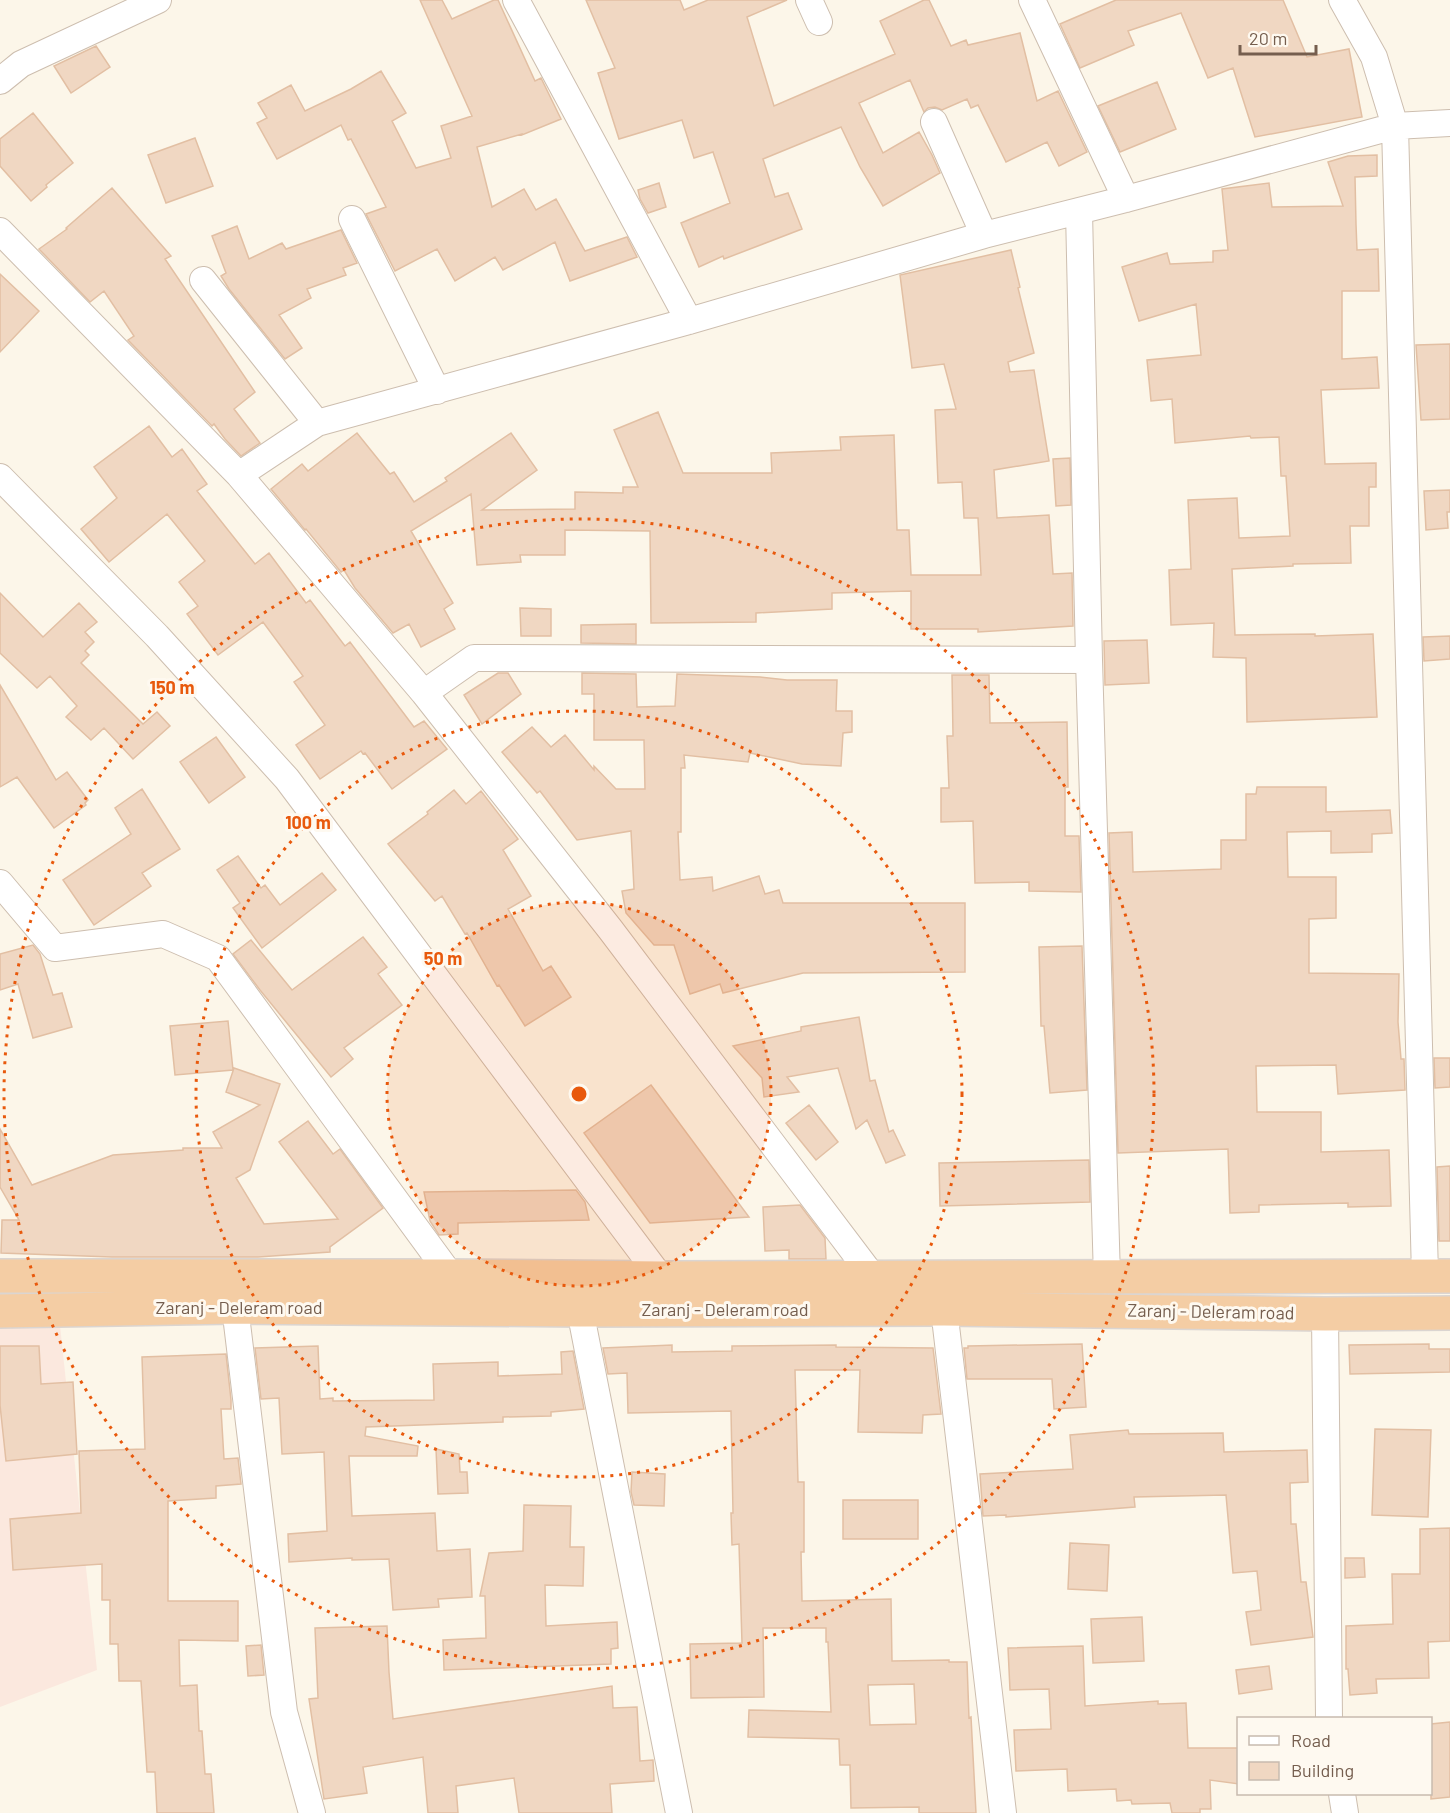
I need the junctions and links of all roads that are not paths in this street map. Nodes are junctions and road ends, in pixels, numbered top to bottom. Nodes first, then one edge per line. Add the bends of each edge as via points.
1 (158, 0) edge
2 (516, 0) edge
3 (1032, 0) edge
4 (1342, 0) edge
5 (113, 9) edge
6 (0, 81) edge
7 (934, 122) dead end
8 (1450, 123) edge
9 (1395, 126) junction
10 (1126, 200) junction
11 (1079, 211) junction
12 (352, 219) dead end
13 (0, 231) edge
14 (984, 235) junction
15 (203, 280) dead end
16 (689, 321) junction
17 (437, 391) junction
18 (317, 423) junction
19 (239, 475) junction
20 (0, 477) edge
21 (1089, 660) junction
22 (424, 693) junction
23 (0, 883) edge
24 (0, 1276) edge
25 (451, 1276) junction
26 (1438, 1276) edge
27 (873, 1277) junction
28 (661, 1278) junction
29 (1107, 1278) junction
30 (235, 1307) junction
31 (944, 1309) junction
32 (580, 1310) junction
33 (0, 1311) edge
34 (1325, 1314) junction
35 (1450, 1314) edge
36 (1329, 1717) edge
37 (1342, 1795) edge
38 (312, 1813) edge
39 (679, 1813) edge
40 (1003, 1813) edge
41 (1345, 1813) edge

1 - 5 street
2 - 16 street
3 - 10 street
4 - 9 street via 1374,57
5 - 6 street via 21,64
7 - 14 street
8 - 9 street
9 - 10 street
9 - 26 street
10 - 11 street
11 - 14 street
11 - 21 street
12 - 17 street
13 - 19 street
14 - 16 street
15 - 18 street
16 - 17 street
17 - 18 street
18 - 19 street
19 - 22 street
20 - 28 street via 157,636 287,779
21 - 22 street via 474,658
21 - 29 street
22 - 27 street via 610,929
23 - 25 street via 55,948 163,934 218,958
24 - 25 highway, Zaranj - Deleram road
25 - 28 highway, Zaranj - Deleram road
26 - 29 highway, Zaranj - Deleram road
27 - 28 highway, Zaranj - Deleram road
27 - 29 highway, Zaranj - Deleram road
30 - 32 highway, Zaranj - Deleram road
30 - 33 highway, Zaranj - Deleram road
30 - 38 street via 284,1712
31 - 32 highway, Zaranj - Deleram road
31 - 34 highway, Zaranj - Deleram road
31 - 40 street
32 - 39 street
34 - 35 highway, Zaranj - Deleram road
34 - 36 street
37 - 41 street

